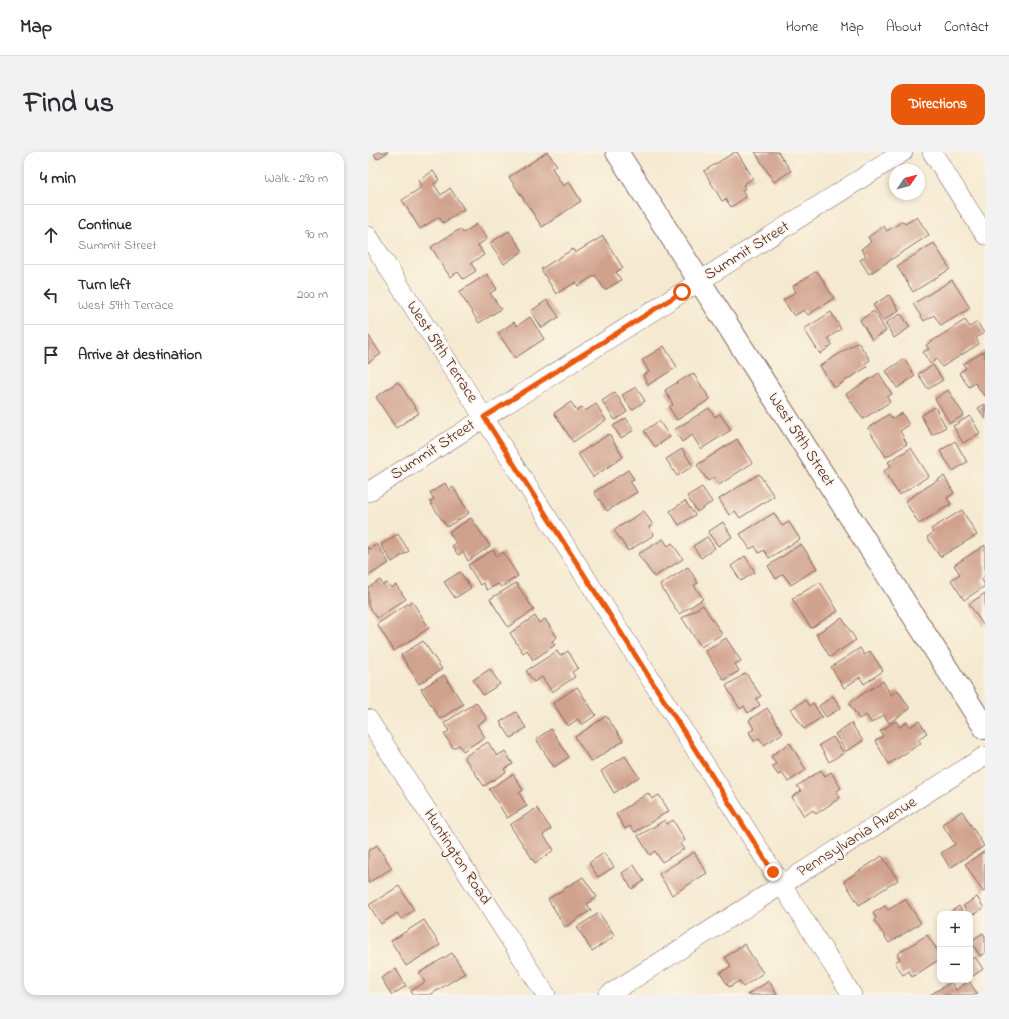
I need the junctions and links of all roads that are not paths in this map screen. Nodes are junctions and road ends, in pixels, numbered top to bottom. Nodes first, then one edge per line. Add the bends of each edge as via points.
1 (617, 152) edge
2 (903, 152) edge
3 (932, 152) edge
4 (985, 235) edge
5 (368, 236) edge
6 (699, 281) junction
7 (484, 417) junction
8 (368, 492) edge
9 (368, 718) edge
10 (985, 728) edge
11 (985, 756) edge
12 (781, 885) junction
13 (546, 995) edge
14 (608, 995) edge
15 (852, 995) edge

1 - 6 street, West 59th Street
2 - 6 street, Summit Street
3 - 4 street
5 - 7 street, West 59th Terrace
6 - 7 street, Summit Street
6 - 10 street, West 59th Street
7 - 8 street, Summit Street
7 - 12 street, West 59th Terrace
9 - 13 street, Huntington Road
11 - 12 street, Pennsylvania Avenue
12 - 14 street, Pennsylvania Avenue
12 - 15 street, West 59th Terrace

